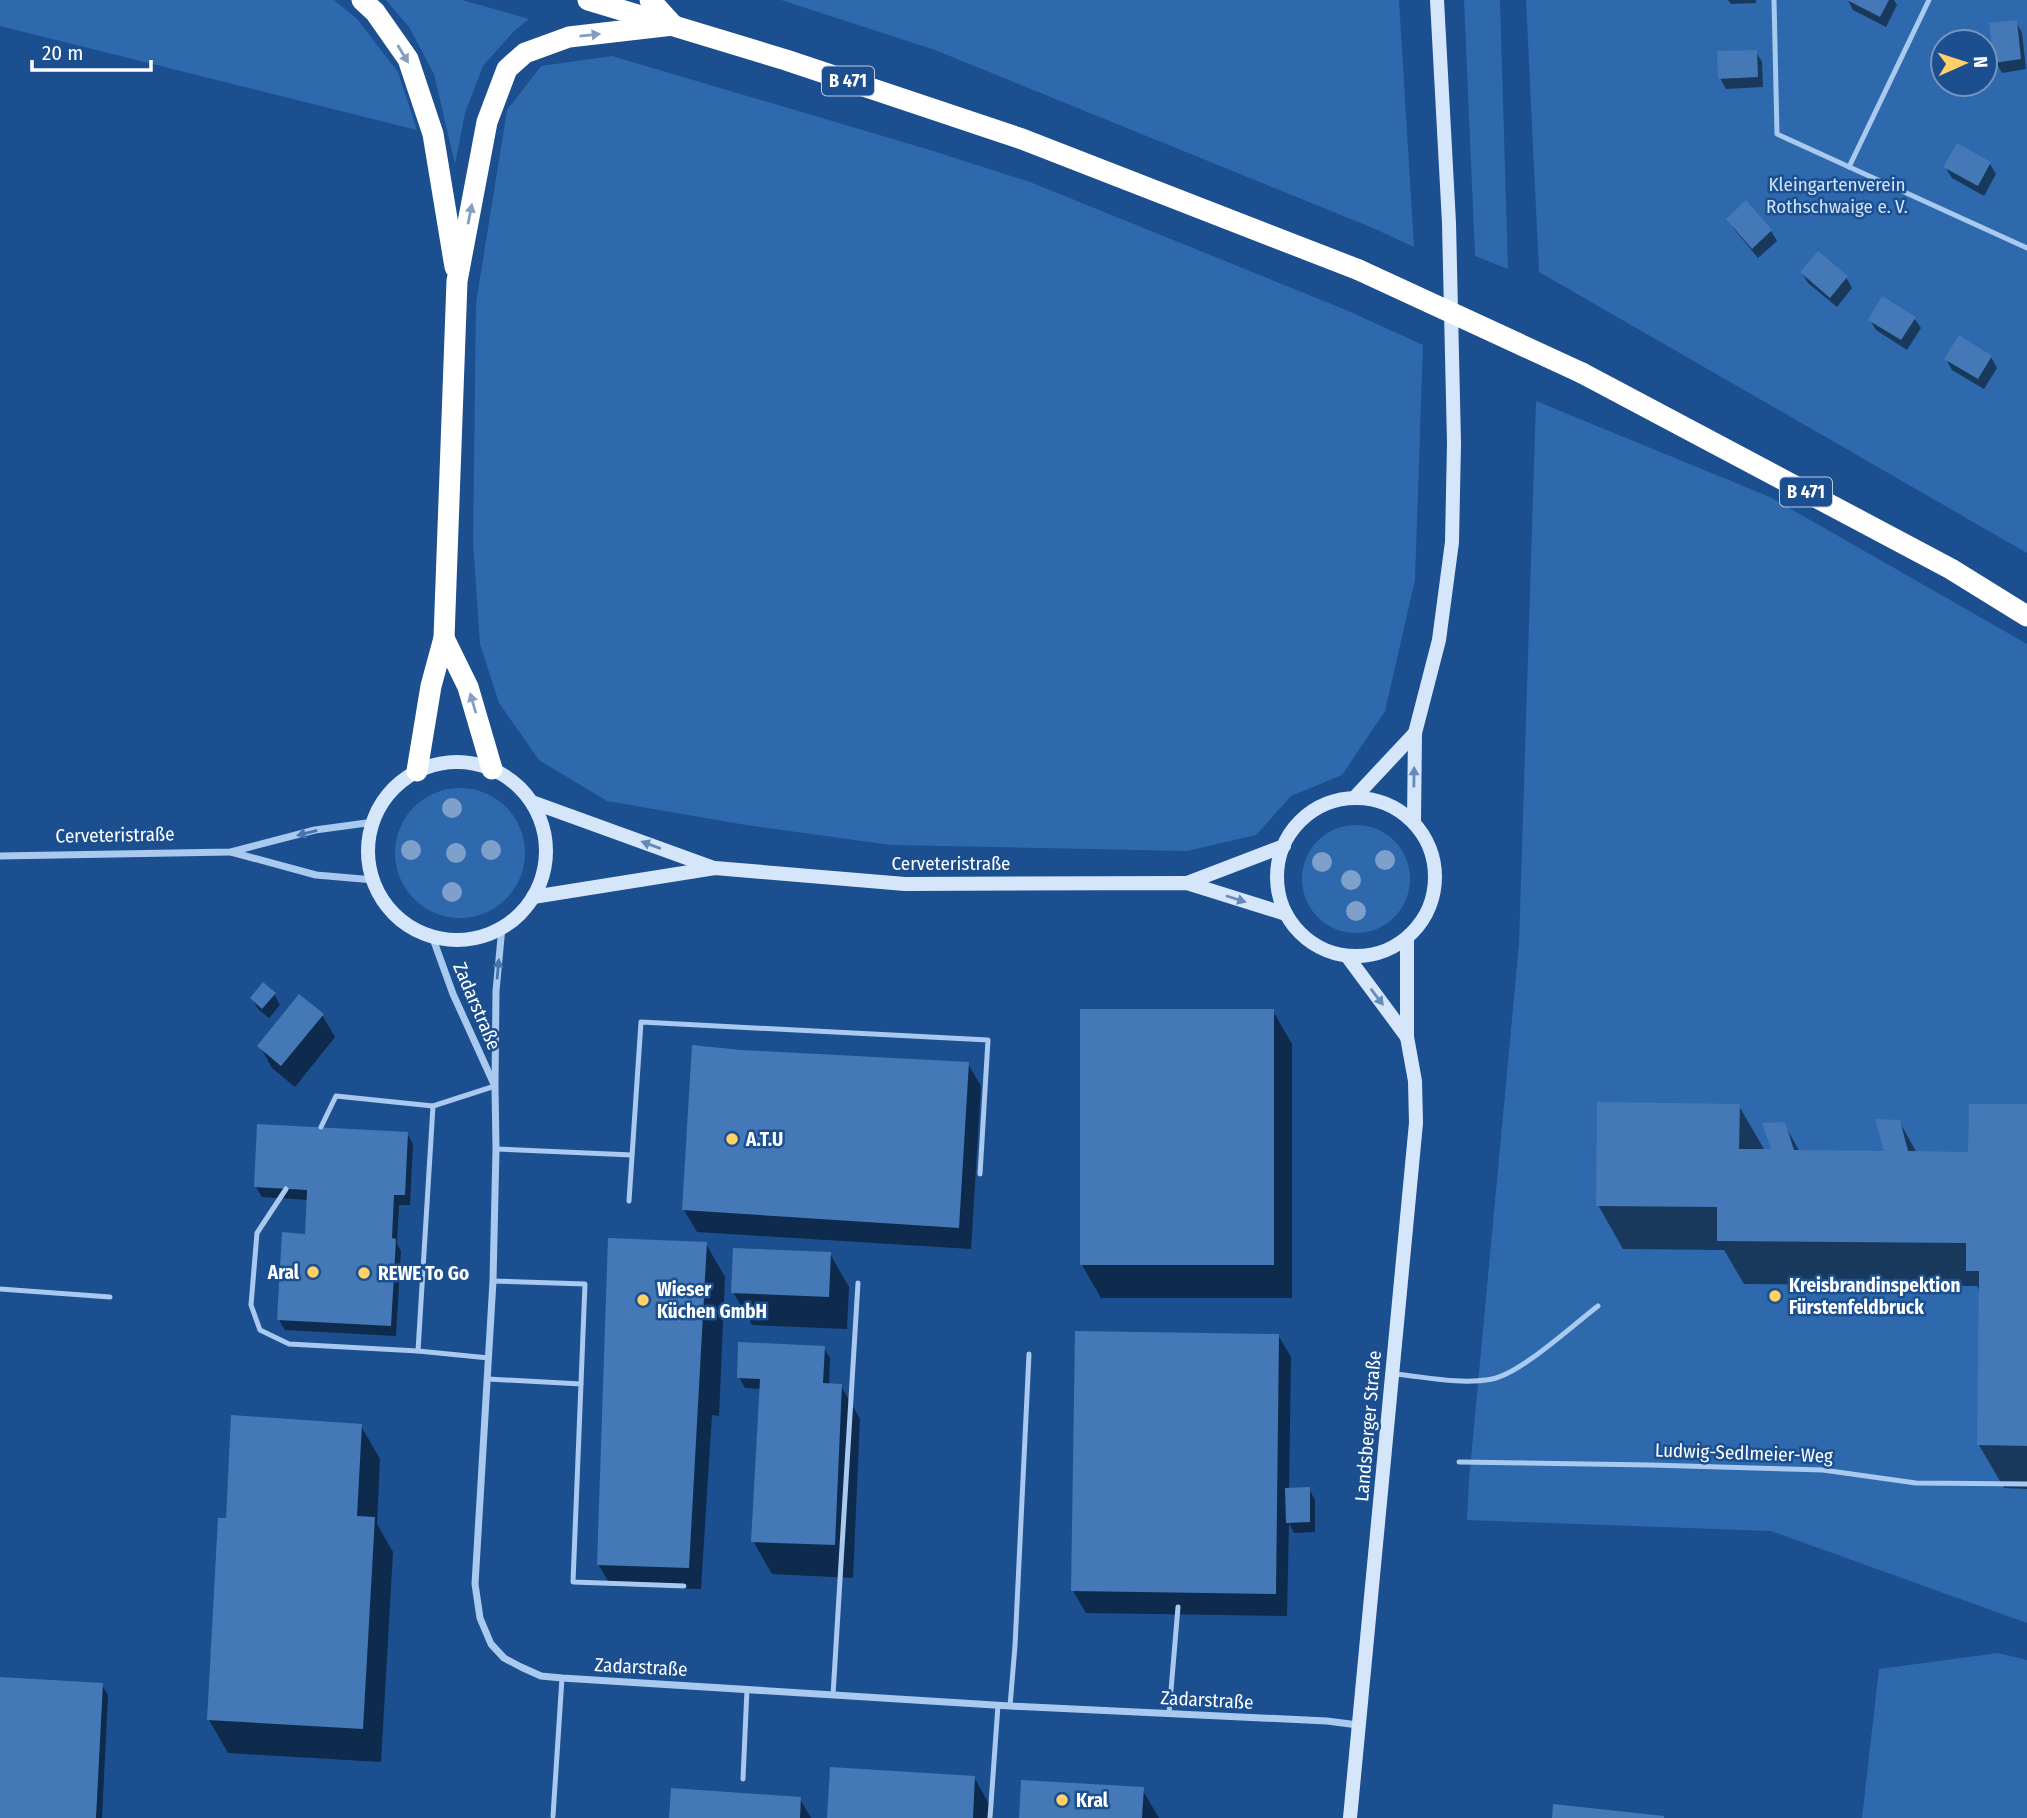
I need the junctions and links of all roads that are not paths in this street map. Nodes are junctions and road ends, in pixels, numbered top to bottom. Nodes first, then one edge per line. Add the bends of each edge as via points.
1 (362, 0) edge
2 (588, 0) edge
3 (650, 0) edge
4 (1437, 0) edge
5 (1774, 0) edge
6 (1929, 0) edge
7 (673, 26) junction
8 (1849, 167) junction
9 (2027, 248) edge
10 (457, 281) junction
11 (2027, 616) edge
12 (444, 638) junction
13 (1415, 733) junction
14 (492, 768) junction
15 (417, 771) junction
16 (1356, 796) junction
17 (532, 802) junction
18 (1413, 821) junction
19 (374, 822) junction
20 (1284, 846) junction
21 (231, 852) junction
22 (0, 856) edge
23 (715, 868) junction
24 (374, 880) junction
25 (1187, 883) junction
26 (533, 897) junction
27 (1286, 914) junction
28 (502, 927) junction
29 (432, 936) junction
30 (1407, 939) junction
31 (1347, 956) junction
32 (1407, 1037) junction
33 (495, 1086) junction
34 (433, 1106) junction
35 (321, 1127) dead end
36 (496, 1149) junction
37 (632, 1155) junction
38 (980, 1174) dead end
39 (286, 1189) dead end
40 (629, 1201) dead end
41 (493, 1281) junction
42 (858, 1283) dead end
43 (0, 1289) edge
44 (110, 1297) dead end
45 (1598, 1306) dead end
46 (418, 1351) junction
47 (1029, 1354) dead end
48 (489, 1358) junction
49 (1392, 1373) junction
50 (488, 1380) junction
51 (581, 1384) junction
52 (1459, 1462) dead end
53 (2027, 1484) edge
54 (684, 1586) dead end
55 (1178, 1607) dead end
56 (562, 1678) junction
57 (747, 1689) junction
58 (832, 1695) junction
59 (998, 1705) junction
60 (1010, 1706) junction
61 (1169, 1714) junction
62 (1359, 1725) junction
63 (743, 1779) dead end
64 (553, 1816) edge
65 (990, 1818) edge
66 (1350, 1818) edge

1 -> 10 highway via 408,59 433,134
2 - 7 highway, B 471
3 - 7 highway
4 - 13 street via 1449,223 1452,542 1439,640
5 - 8 lane via 1777,134
6 - 8 lane
10 -> 7 highway via 487,122 507,69 525,53 569,37
7 - 11 highway, B 471, bridge via 1022,139 1359,270 1582,373 1951,569
8 - 9 lane
10 - 12 highway
14 -> 12 highway via 468,687
12 - 15 highway
13 - 16 street
18 -> 13 street
14 - 15 street, Cerveteristraße via 454,762
14 - 17 street, Cerveteristraße via 515,782
15 - 19 street, Cerveteristraße via 392,792
16 - 18 street via 1391,806
16 - 20 street via 1311,811
23 -> 17 street, Cerveteristraße
17 - 26 street, Cerveteristraße via 543,826 547,852
18 - 30 street via 1427,840 1435,866 1434,893 1424,918
19 -> 21 street, Cerveteristraße via 315,830
19 - 24 street, Cerveteristraße via 369,836
20 - 25 street, Cerveteristraße
20 - 27 street via 1277,880
21 - 22 street, Cerveteristraße
21 - 24 street, Cerveteristraße via 316,875
23 - 25 street, Cerveteristraße via 905,884
23 - 26 street, Cerveteristraße
24 - 29 street, Cerveteristraße via 393,912
25 -> 27 street, Cerveteristraße
26 - 28 street, Cerveteristraße
27 - 31 street via 1314,945
28 - 29 street, Cerveteristraße via 478,937 454,940
33 -> 28 street, Zadarstraße
29 - 33 street, Zadarstraße
30 - 31 street via 1368,956
30 - 32 street, Landsberger Straße
31 -> 32 street, Landsberger Straße
32 - 49 street, Landsberger Straße via 1416,1123
33 - 34 lane
33 - 36 street, Zadarstraße
34 - 35 lane via 336,1096
34 - 46 lane
36 - 37 lane
36 - 41 street, Zadarstraße
37 - 38 lane via 640,1022 988,1040
37 - 40 lane
39 - 46 lane via 257,1233 251,1305 260,1330 289,1344
41 - 48 street, Zadarstraße
41 - 51 lane via 585,1284
42 - 58 lane
43 - 44 lane
45 - 49 lane via 1519,1367 1493,1379 1466,1381
46 - 48 lane
47 - 60 lane
48 - 50 street, Zadarstraße
49 - 62 street, Landsberger Straße
50 - 51 lane
50 - 56 street, Zadarstraße via 475,1584 480,1618 491,1644 504,1658 541,1676
51 - 54 lane via 573,1582
52 - 53 lane, Ludwig-Sedlmeier-Weg via 1823,1470 1916,1483
55 - 61 lane
56 - 57 street, Zadarstraße
56 - 64 lane
57 - 58 street, Zadarstraße
57 - 63 lane
58 - 59 street, Zadarstraße
59 - 60 street, Zadarstraße
59 - 65 lane
60 - 61 street, Zadarstraße
61 - 62 street, Zadarstraße
62 - 66 street, Landsberger Straße

